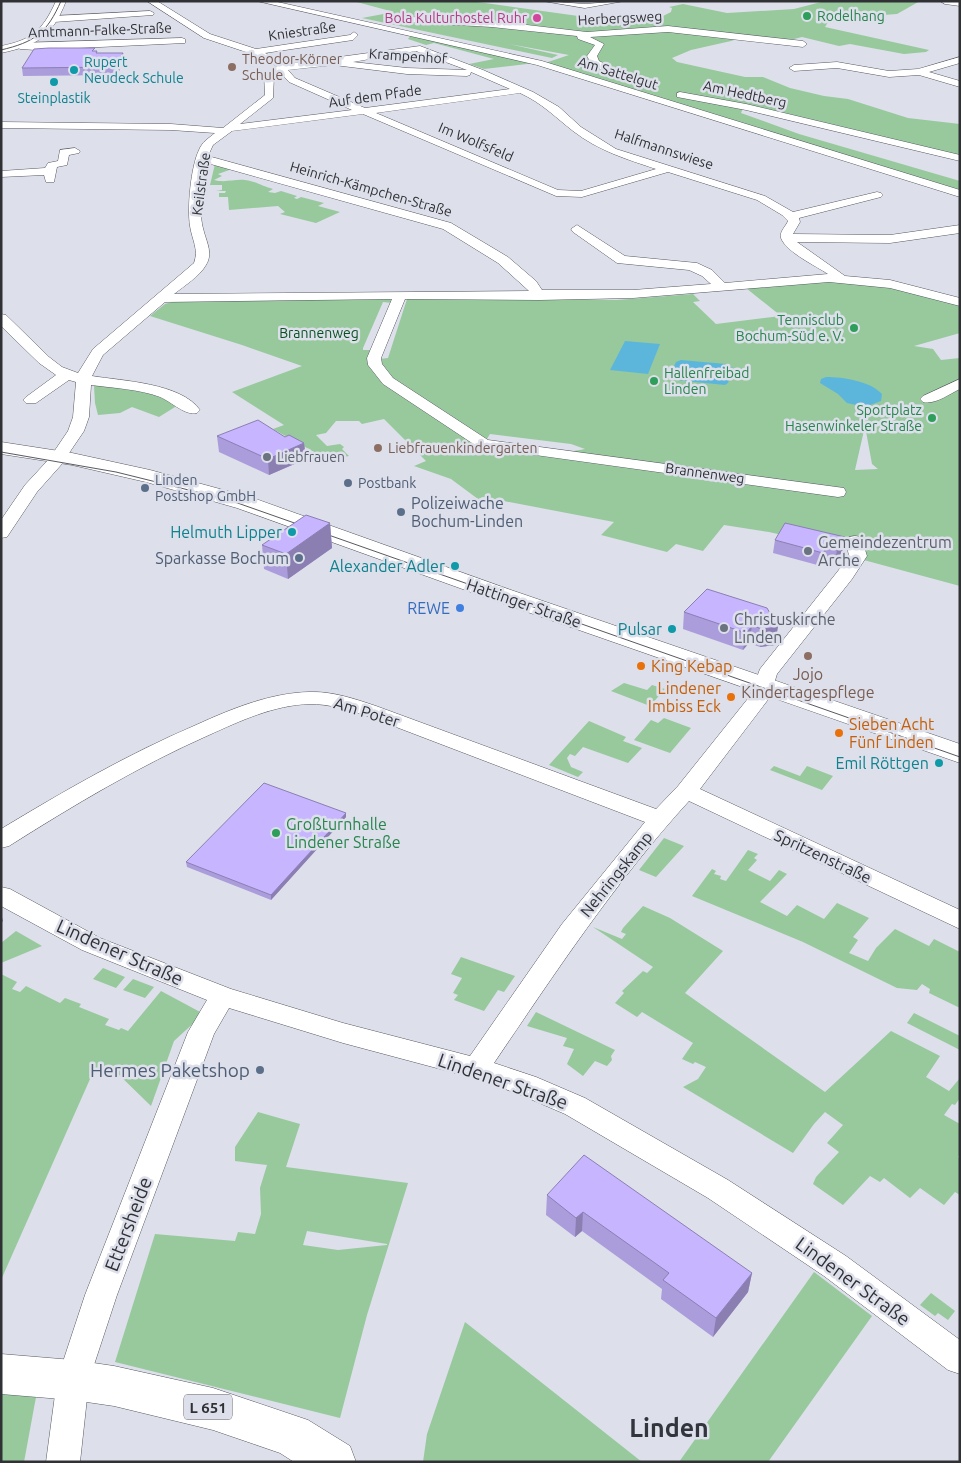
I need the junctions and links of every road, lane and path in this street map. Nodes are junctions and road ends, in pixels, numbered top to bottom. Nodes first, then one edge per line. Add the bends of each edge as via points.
1 (61, 1) edge
2 (151, 1) edge
3 (261, 1) edge
4 (547, 1) edge
5 (620, 1) edge
6 (945, 1) edge
7 (960, 3) edge
8 (345, 11) dead end
9 (150, 13) dead end
10 (361, 17) junction
11 (54, 19) junction
12 (347, 20) junction
13 (557, 33) junction
14 (182, 41) dead end
15 (803, 44) dead end
16 (20, 46) junction
17 (1, 50) edge
18 (256, 52) junction
19 (960, 60) edge
20 (334, 62) junction
21 (545, 65) junction
22 (281, 68) junction
23 (794, 68) dead end
24 (480, 72) junction
25 (919, 72) junction
26 (633, 80) dead end
27 (960, 84) edge
28 (522, 90) junction
29 (672, 93) dead end
30 (365, 112) junction
31 (1, 125) edge
32 (228, 129) junction
33 (75, 151) dead end
34 (203, 158) junction
35 (960, 158) edge
36 (667, 169) junction
37 (1, 174) edge
38 (960, 194) edge
39 (876, 195) dead end
40 (792, 216) junction
41 (960, 228) edge
42 (577, 229) dead end
43 (788, 238) junction
44 (841, 278) junction
45 (722, 287) junction
46 (400, 295) junction
47 (539, 296) junction
48 (162, 298) junction
49 (960, 302) edge
50 (3, 322) edge
51 (67, 374) junction
52 (84, 378) junction
53 (960, 383) edge
54 (928, 399) dead end
55 (31, 400) dead end
56 (192, 410) dead end
57 (1, 448) edge
58 (1, 457) edge
59 (57, 460) junction
60 (838, 492) dead end
61 (1, 533) edge
62 (855, 541) dead end
63 (764, 686) junction
64 (960, 754) edge
65 (686, 791) junction
66 (660, 819) junction
67 (1, 840) edge
68 (1, 895) edge
69 (960, 920) edge
70 (224, 996) junction
71 (476, 1068) junction
72 (960, 1359) edge
73 (1, 1374) edge
74 (73, 1380) junction
75 (63, 1462) edge
76 (334, 1462) edge

1 - 11 street
2 - 18 street via 207,36
3 - 12 street, Am Sattelgut
4 - 5 street via 591,6
6 - 7 street
8 - 10 street
9 - 11 street
10 - 12 street, Herbergsweg
10 - 13 street, Herbergsweg via 492,24
11 - 16 street via 39,37
12 - 18 street, Kniestraße via 340,24 353,37
12 - 21 street, Am Sattelgut
13 - 15 street, Herbergsweg via 605,35 668,29
13 - 26 street via 599,43 592,56 593,61
14 - 16 street, Amtmann-Falke-Straße
16 - 17 street
18 - 22 street via 283,65
19 - 25 street
20 - 22 street, Krampenhof
20 - 24 street, Krampenhof via 407,71
20 - 24 street, Krampenhof via 417,48
21 - 24 street, Krampenhof
21 - 38 street, Am Sattelgut
22 - 30 street, Im Wolfsfeld via 292,80
22 - 32 street, Keilstraße via 269,74 270,96
23 - 25 street via 837,65 889,74
24 - 28 street, Halfmannswiese
25 - 27 street
28 - 30 street, Auf dem Pfade
28 - 36 street, Halfmannswiese via 545,102 577,129 607,148
29 - 35 street, Am Hedtberg via 746,107
30 - 32 street, Auf dem Pfade
30 - 36 street, Im Wolfsfeld via 561,194 582,194
31 - 32 street, Auf dem Pfade
32 - 34 street, Keilstraße via 206,147
33 - 37 street via 64,152 63,163 52,165 50,176
34 - 47 street, Heinrich-Kämpchen-Straße via 447,226 503,260 531,284
34 - 48 street, Keilstraße via 195,215 204,255 200,265
36 - 40 street, Halfmannswiese via 756,196
39 - 40 street
40 - 43 street via 795,222
41 - 43 street via 890,239
42 - 45 street via 622,260 694,266 707,272
43 - 44 street via 794,247
44 - 45 street
44 - 49 street via 898,285
45 - 47 street via 643,294
46 - 47 street
46 - 48 street
46 - 60 street, Brannenweg via 374,358 375,365 388,381 484,444
48 - 52 street, Keilstraße via 98,352
50 - 51 street via 49,365
51 - 52 street
51 - 55 street
52 - 56 street via 158,393 185,403
52 - 59 street, Keilstraße via 81,418
53 - 54 street
57 - 59 street, Hattinger Straße
58 - 59 street, Hattinger Straße
59 - 61 street, Keilstraße via 31,488
59 - 63 street, Hattinger Straße via 150,476 245,503
62 - 63 street, Nehringskamp via 858,556 768,673
63 - 64 street, Hattinger Straße
63 - 65 street, Nehringskamp via 760,697
65 - 66 street, Nehringskamp
65 - 69 street, Spritzenstraße
66 - 67 street, Am Poter via 369,710 308,698 250,709 178,740 107,777
66 - 71 street, Nehringskamp via 571,930
68 - 70 street, Lindener Straße via 81,939
70 - 71 street, Lindener Straße via 343,1033
70 - 74 street, Ettersheide via 201,1032 101,1295
71 - 72 street, Lindener Straße via 575,1106 712,1185 835,1266
73 - 74 street, L 651
74 - 75 street, Ettersheide
74 - 76 street, L 651 via 213,1409 292,1436

